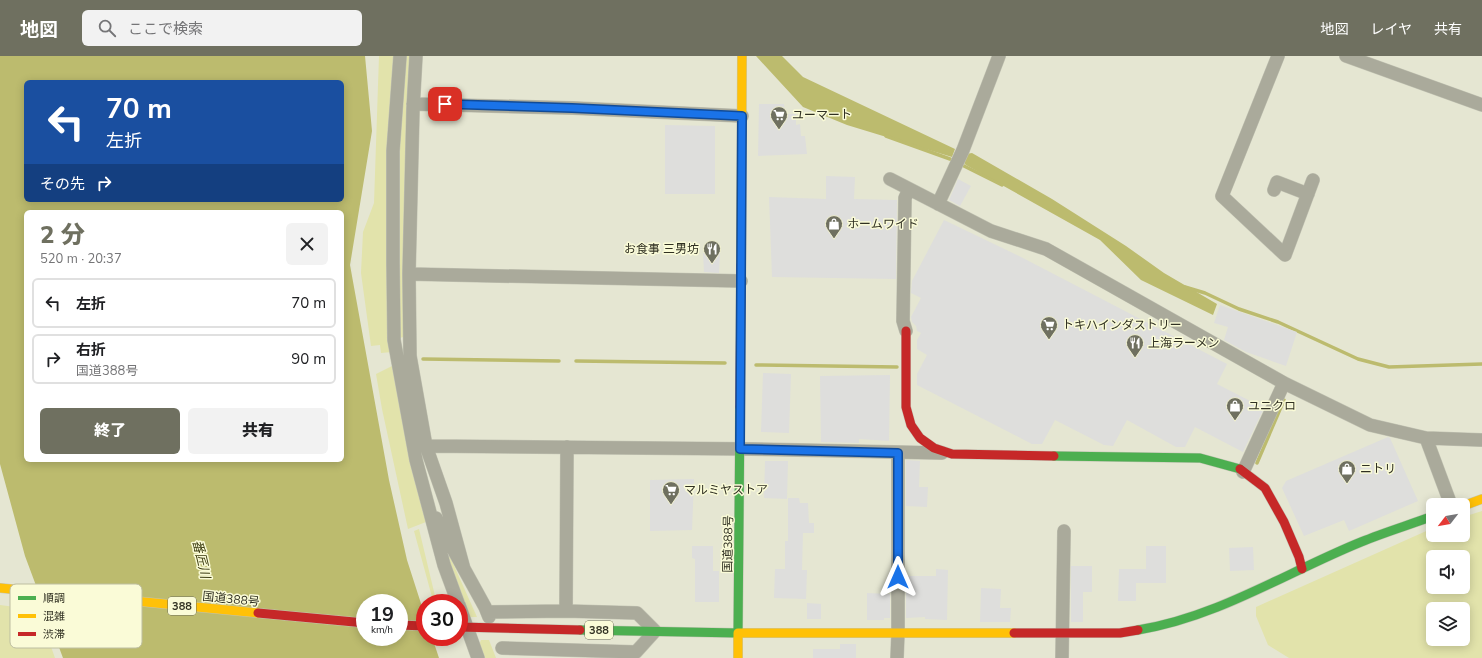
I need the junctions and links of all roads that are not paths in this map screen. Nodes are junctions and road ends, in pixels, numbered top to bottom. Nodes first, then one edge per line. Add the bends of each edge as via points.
1 (400, 56) edge
2 (416, 56) edge
3 (742, 56) edge
4 (1000, 56) edge
5 (1278, 56) edge
6 (1346, 56) edge
7 (413, 104) junction
8 (1482, 105) edge
9 (742, 116) junction
10 (890, 179) dead end
11 (1313, 180) dead end
12 (909, 188) junction
13 (1274, 190) dead end
14 (1308, 194) junction
15 (938, 204) junction
16 (409, 274) junction
17 (742, 281) junction
18 (906, 331) joint
19 (1284, 383) junction
20 (1426, 438) junction
21 (1481, 440) dead end
22 (426, 446) junction
23 (567, 447) junction
24 (740, 449) junction
25 (898, 453) junction
26 (952, 454) junction
27 (1243, 472) junction
28 (1448, 498) edge
29 (1482, 499) edge
30 (427, 501) junction
31 (1470, 503) edge
32 (1426, 519) edge
33 (1064, 531) dead end
34 (464, 569) junction
35 (1302, 569) junction
36 (0, 588) edge
37 (10, 589) edge
38 (455, 594) edge
39 (142, 602) edge
40 (566, 611) junction
41 (356, 622) edge
42 (468, 627) edge
43 (655, 631) junction
44 (738, 633) junction
45 (898, 633) junction
46 (1062, 634) junction
47 (468, 637) edge
48 (503, 652) edge
49 (478, 658) edge
50 (738, 658) edge
51 (897, 658) edge
52 (1062, 658) edge

1 - 30 street via 393,150 394,340 416,460
2 - 7 street
3 - 9 main road, 国道388号
4 - 15 street via 963,150
5 - 14 street via 1222,196 1285,255
6 - 8 street
7 - 9 street
7 - 16 street
9 - 17 main road, 国道388号
10 - 12 street
11 - 14 street
12 - 15 street
12 - 18 street via 905,198 903,321
13 - 14 street via 1277,182
15 - 19 street via 991,230 1046,249
16 - 17 street
16 - 22 street via 410,356
17 - 24 main road, 国道388号
18 - 26 main road via 908,418 925,443
19 - 20 street via 1370,425
19 - 27 street
20 - 21 street
20 - 28 street
22 - 23 street
22 - 34 street via 446,503
23 - 24 street
23 - 40 street
24 - 25 street
24 - 44 main road, 国道388号
25 - 26 street
25 - 45 street
26 - 27 main road via 1200,458
27 - 35 main road via 1266,488 1284,522
29 - 31 main road
30 - 34 street
30 - 38 street via 444,565
32 - 35 main road via 1361,542
33 - 46 street
34 - 40 street via 488,614
35 - 46 main road via 1227,603 1169,624 1120,633
36 - 37 main road, 国道388号 / 388
39 - 41 main road, 国道388号 / 388
40 - 43 street via 637,613
42 - 43 main road, 388
43 - 44 main road, 388
43 - 48 street via 636,652
44 - 45 main road
44 - 50 main road, 国道388号
45 - 46 main road
45 - 51 street
46 - 52 street
47 - 49 street

